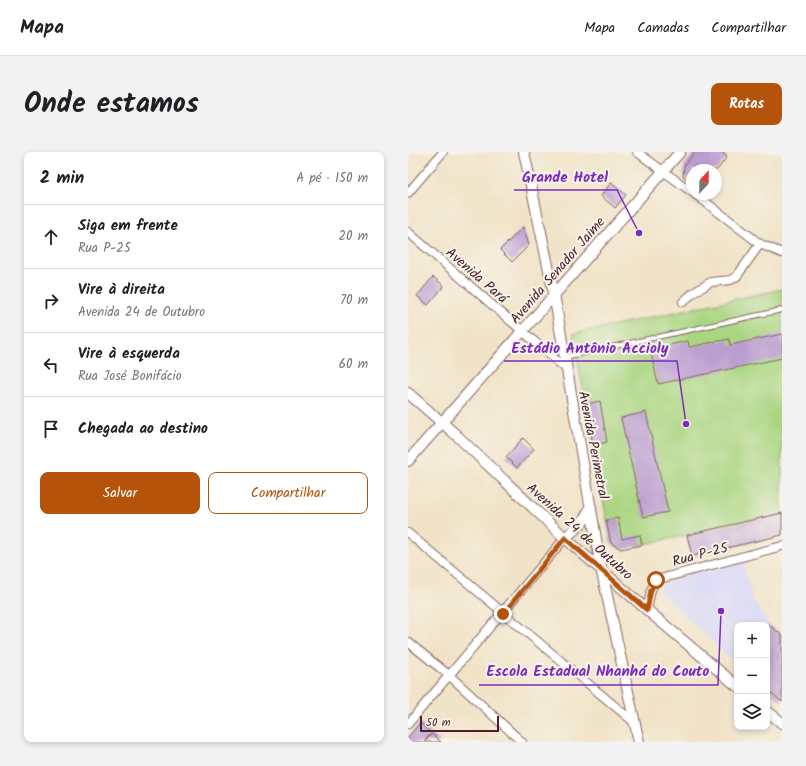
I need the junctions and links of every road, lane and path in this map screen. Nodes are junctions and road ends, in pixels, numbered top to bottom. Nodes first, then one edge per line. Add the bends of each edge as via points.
1 (443, 152) edge
2 (524, 152) edge
3 (637, 152) edge
4 (680, 152) edge
5 (664, 171) junction
6 (686, 188) edge
7 (408, 193) edge
8 (702, 200) edge
9 (408, 232) edge
10 (760, 244) junction
11 (782, 253) edge
12 (554, 294) junction
13 (683, 302) dead end
14 (782, 310) edge
15 (522, 332) junction
16 (565, 363) junction
17 (408, 393) edge
18 (442, 422) junction
19 (408, 461) edge
20 (591, 507) junction
21 (408, 533) edge
22 (565, 538) junction
23 (782, 546) edge
24 (601, 568) junction
25 (647, 610) junction
26 (503, 614) junction
27 (408, 642) edge
28 (450, 676) junction
29 (734, 683) edge
30 (770, 713) edge
31 (635, 723) junction
32 (782, 723) edge
33 (408, 724) edge
34 (522, 742) edge
35 (639, 742) edge

1 - 7 street
2 - 12 street, Avenida Perimetral
3 - 5 street
4 - 5 street, Avenida Senador Jaime
5 - 6 street
5 - 12 street, Avenida Senador Jaime
8 - 10 street
9 - 15 street, Avenida Pará
10 - 11 street
10 - 13 street via 737,276 731,280 711,282 693,292
12 - 15 street, Avenida Senador Jaime
12 - 16 street, Avenida Perimetral
14 - 16 lane
15 - 16 street, Avenida Pará
15 - 18 street, Avenida Senador Jaime
16 - 20 street, Avenida Perimetral
17 - 18 street, Avenida 24 de Outubro
18 - 19 street, Avenida Senador Jaime
18 - 22 street, Avenida 24 de Outubro
20 - 22 street via 582,524
20 - 24 street, Avenida Perimetral
21 - 26 street
22 - 24 street, Avenida 24 de Outubro
22 - 26 street
23 - 25 street, Rua P-25 via 656,580
24 - 25 street, Avenida 24 de Outubro
24 - 31 street, Avenida Perimetral
25 - 29 street, Avenida 24 de Outubro
26 - 28 street
26 - 31 street
27 - 28 street
28 - 33 street
28 - 34 street
30 - 32 street
31 - 35 street, Avenida Perimetral

